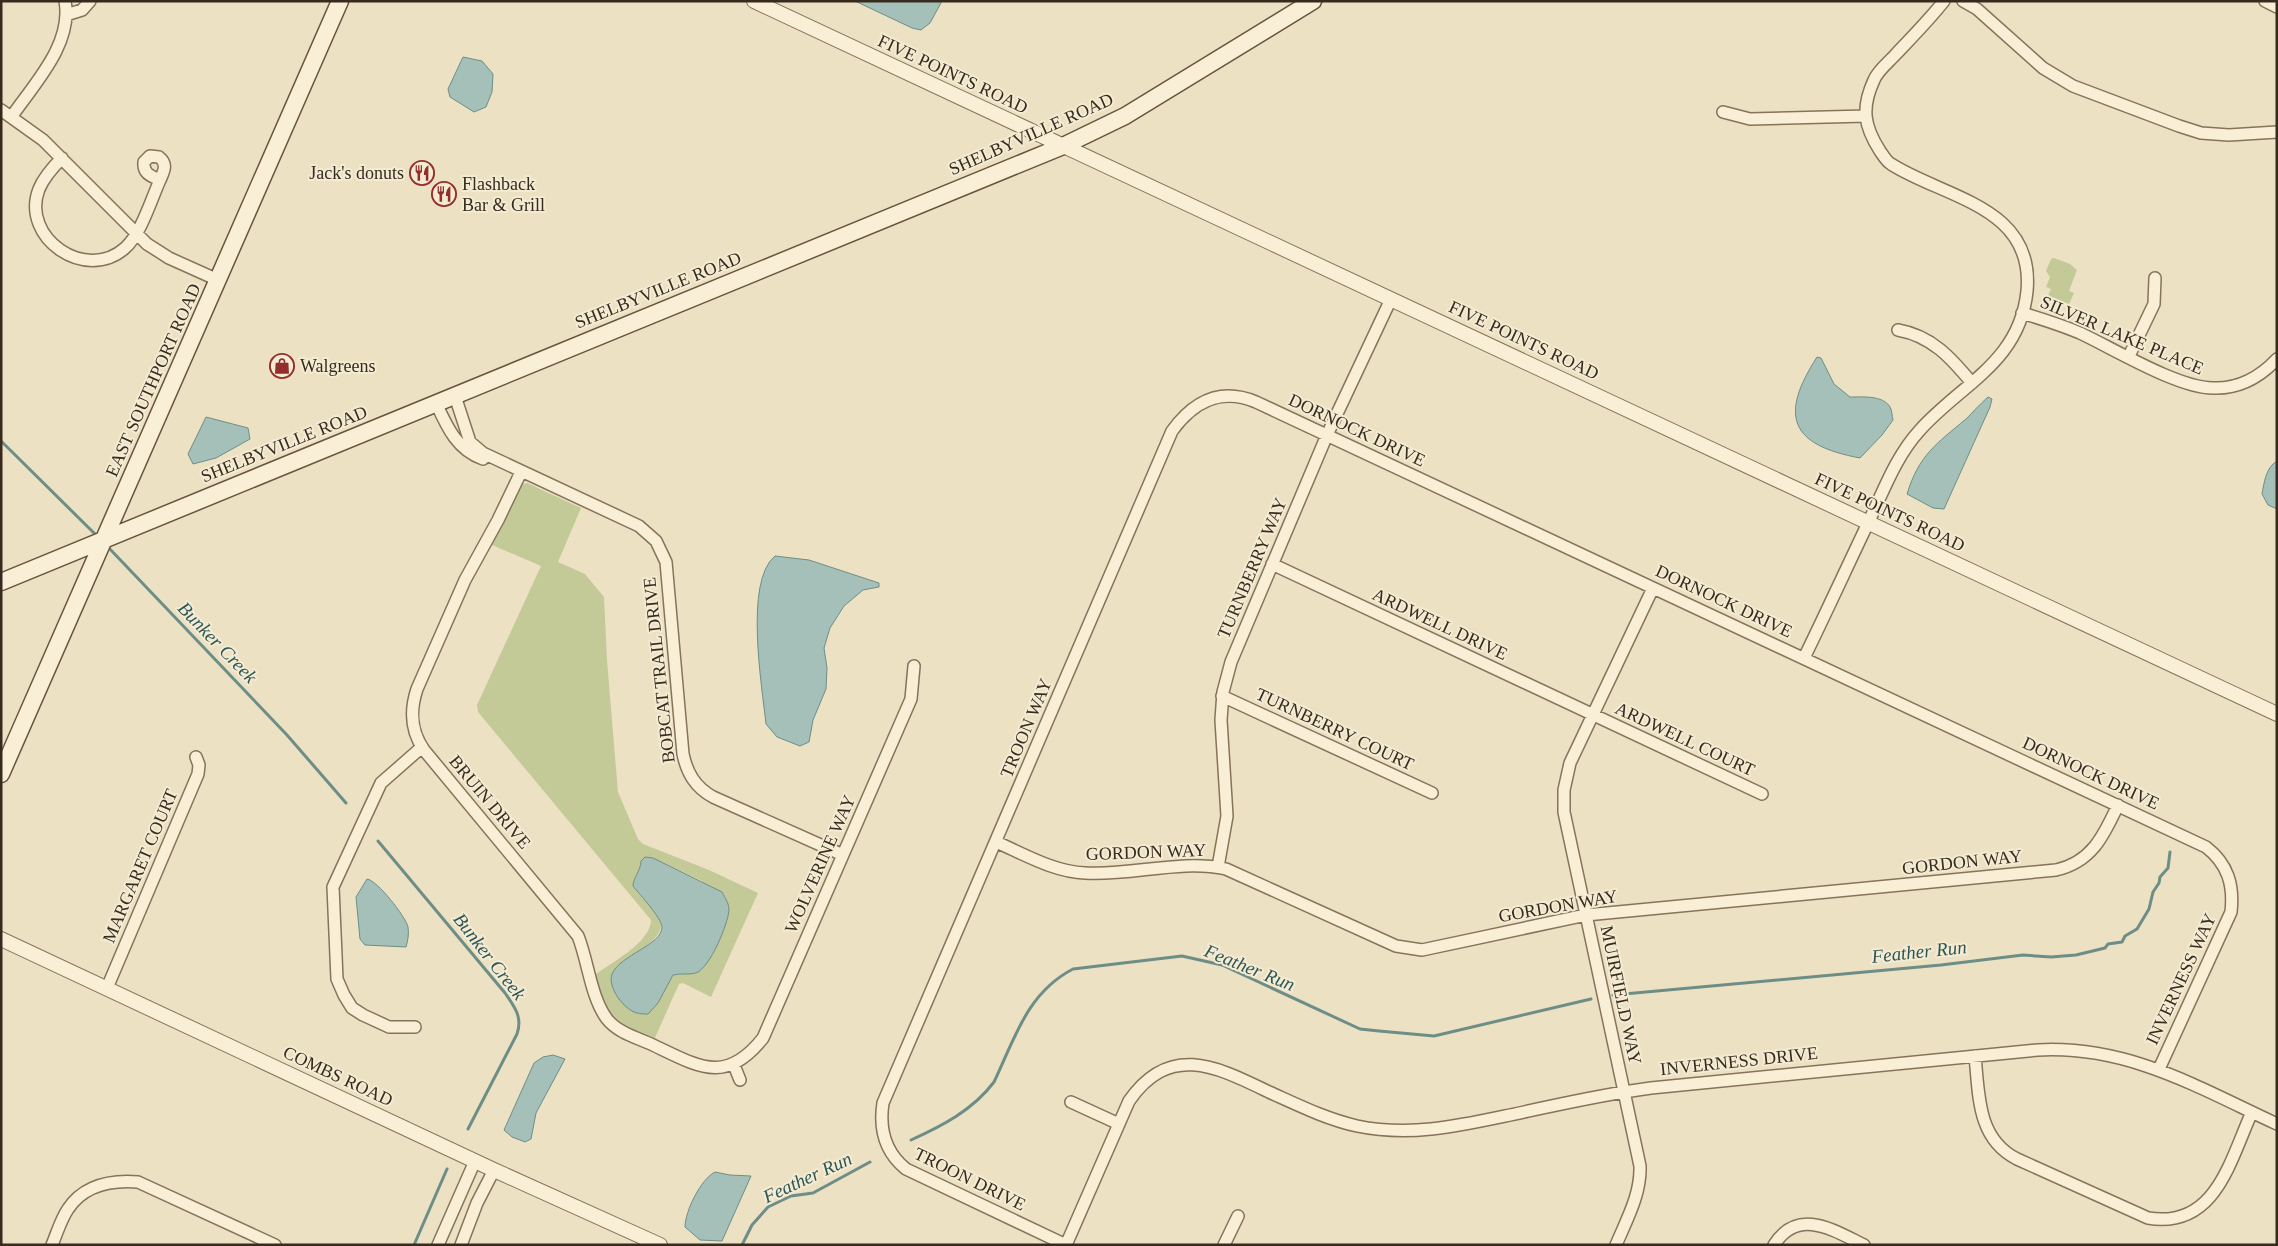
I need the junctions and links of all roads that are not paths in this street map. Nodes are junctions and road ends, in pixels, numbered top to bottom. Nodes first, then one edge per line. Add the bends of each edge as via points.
1 (65, 1) edge
2 (90, 1) edge
3 (340, 1) edge
4 (754, 1) edge
5 (1313, 1) edge
6 (1944, 1) edge
7 (1963, 1) edge
8 (2265, 1) edge
9 (2277, 7) edge
10 (66, 15) junction
11 (1, 110) edge
12 (1723, 112) dead end
13 (12, 116) junction
14 (1866, 116) junction
15 (2277, 132) edge
16 (1063, 146) junction
17 (62, 158) junction
18 (160, 180) dead end
19 (136, 234) junction
20 (2155, 278) dead end
21 (218, 280) junction
22 (1391, 299) junction
23 (2022, 313) junction
24 (1898, 330) dead end
25 (2129, 356) junction
26 (2277, 359) edge
27 (1972, 383) junction
28 (454, 396) junction
29 (436, 403) junction
30 (1192, 408) joint
31 (1327, 435) junction
32 (520, 472) junction
33 (1868, 522) junction
34 (105, 539) junction
35 (1272, 564) junction
36 (1, 582) edge
37 (1653, 588) junction
38 (1804, 658) junction
39 (914, 666) dead end
40 (1222, 696) junction
41 (2277, 714) edge
42 (1593, 715) junction
43 (422, 747) junction
44 (196, 757) dead end
45 (1, 774) edge
46 (1432, 793) dead end
47 (1762, 794) dead end
48 (2118, 805) junction
49 (996, 842) junction
50 (843, 855) junction
51 (1218, 867) junction
52 (2228, 874) joint
53 (1586, 915) junction
54 (1, 939) edge
55 (107, 988) junction
56 (415, 1028) dead end
57 (1975, 1056) junction
58 (734, 1065) junction
59 (898, 1066) joint
60 (2159, 1069) junction
61 (740, 1080) dead end
62 (1624, 1091) junction
63 (1071, 1102) dead end
64 (2252, 1112) junction
65 (1119, 1124) junction
66 (2277, 1124) edge
67 (475, 1161) junction
68 (494, 1170) junction
69 (1238, 1216) dead end
70 (52, 1245) edge
71 (275, 1245) edge
72 (438, 1245) edge
73 (461, 1245) edge
74 (660, 1245) edge
75 (1066, 1245) edge
76 (1224, 1245) edge
77 (1616, 1245) edge
78 (1774, 1245) edge
79 (1864, 1245) edge

1 - 10 street
2 - 10 street via 82,10
3 - 21 main road, EAST SOUTHPORT ROAD
4 - 16 street, FIVE POINTS ROAD
5 - 16 main road, SHELBYVILLE ROAD via 1125,116
6 - 14 street via 1875,77
7 - 15 street via 2044,68 2073,86 2201,133
8 - 9 street
10 - 13 street via 56,51
11 - 13 street
12 - 14 street via 1750,118
13 - 17 street
14 - 23 street via 1869,134 1888,162 1978,204 2009,229 2022,251 2027,269 2028,288
16 - 22 street, FIVE POINTS ROAD
16 - 28 main road, SHELBYVILLE ROAD
17 - 19 street
17 - 19 street via 42,182 36,200 38,220 49,241 66,255 97,260 125,249
18 - 19 street
19 - 21 street via 163,255
20 - 25 street via 2154,304
21 - 34 main road, EAST SOUTHPORT ROAD
22 - 31 street, TURNBERRY WAY
22 - 33 street, FIVE POINTS ROAD
23 - 25 street, SILVER LAKE PLACE via 2068,328
23 - 27 street via 2004,351
24 - 27 street via 1918,335 1935,345
25 - 26 street, SILVER LAKE PLACE via 2194,386 2218,388 2238,385 2253,378
27 - 33 street via 1912,438
28 - 29 main road, SHELBYVILLE ROAD
28 - 32 street, BOBCAT TRAIL DRIVE via 470,442 482,453
29 - 32 street, BOBCAT TRAIL DRIVE via 446,426 462,448
29 - 34 main road, SHELBYVILLE ROAD
30 - 31 street, DORNOCK DRIVE via 1219,397 1240,397
30 - 49 street, TROON WAY via 1172,431
31 - 35 street, TURNBERRY WAY
31 - 37 street, DORNOCK DRIVE
32 - 43 street, BRUIN DRIVE via 498,520 464,580 417,689 412,718
32 - 50 street, BOBCAT TRAIL DRIVE via 639,526 660,547 666,562 683,754 695,784 713,797
33 - 38 street
33 - 41 street, FIVE POINTS ROAD
34 - 36 main road, SHELBYVILLE ROAD
34 - 45 main road, EAST SOUTHPORT ROAD
35 - 40 street, TURNBERRY WAY via 1231,662
35 - 42 street, ARDWELL DRIVE
37 - 38 street, DORNOCK DRIVE
37 - 42 street, MUIRFIELD WAY
38 - 48 street, DORNOCK DRIVE
39 - 50 street, WOLVERINE WAY via 911,699
40 - 46 street, TURNBERRY COURT
40 - 51 street, TURNBERRY WAY via 1226,816
42 - 47 street, ARDWELL COURT
42 - 53 street, MUIRFIELD WAY via 1567,772 1563,799
43 - 56 street via 381,783 333,887 337,979 344,995 352,1008 363,1015 389,1027
43 - 58 street, BRUIN DRIVE via 578,936 599,1006 608,1020 619,1030 695,1065 713,1068
44 - 55 street, MARGARET COURT via 198,774
48 - 52 street, DORNOCK DRIVE via 2206,847
48 - 53 street, GORDON WAY via 2095,848 2081,860 2060,869
49 - 51 street, GORDON WAY via 1061,869 1084,873
49 - 59 street, TROON WAY
50 - 58 street, WOLVERINE WAY via 763,1038 750,1054
51 - 53 street, GORDON WAY via 1236,872 1410,950 1426,950
52 - 60 street, INVERNESS WAY via 2233,899 2229,920
53 - 62 street, MUIRFIELD WAY
54 - 55 street, COMBS ROAD
55 - 67 street, COMBS ROAD
57 - 60 street, INVERNESS DRIVE via 2078,1050 2126,1058
57 - 62 street, INVERNESS DRIVE
57 - 64 street via 1982,1117 1999,1147 2017,1159 2148,1218 2179,1217 2206,1202 2218,1188
58 - 61 street
59 - 75 street, TROON DRIVE via 881,1116 885,1140 899,1163 918,1176
60 - 64 street, INVERNESS DRIVE
62 - 65 street, INVERNESS DRIVE via 1454,1128 1395,1131 1325,1117 1206,1066 1176,1067 1155,1076 1134,1094
62 - 77 street, MUIRFIELD WAY via 1639,1157 1640,1179
63 - 65 street
64 - 66 street, INVERNESS DRIVE
65 - 75 street, INVERNESS DRIVE
67 - 68 street, COMBS ROAD
67 - 72 street
68 - 73 street
68 - 74 street, COMBS ROAD
69 - 76 street
70 - 71 street via 69,1207 96,1186 110,1182 138,1182
78 - 79 street via 1787,1231 1806,1224 1820,1225

